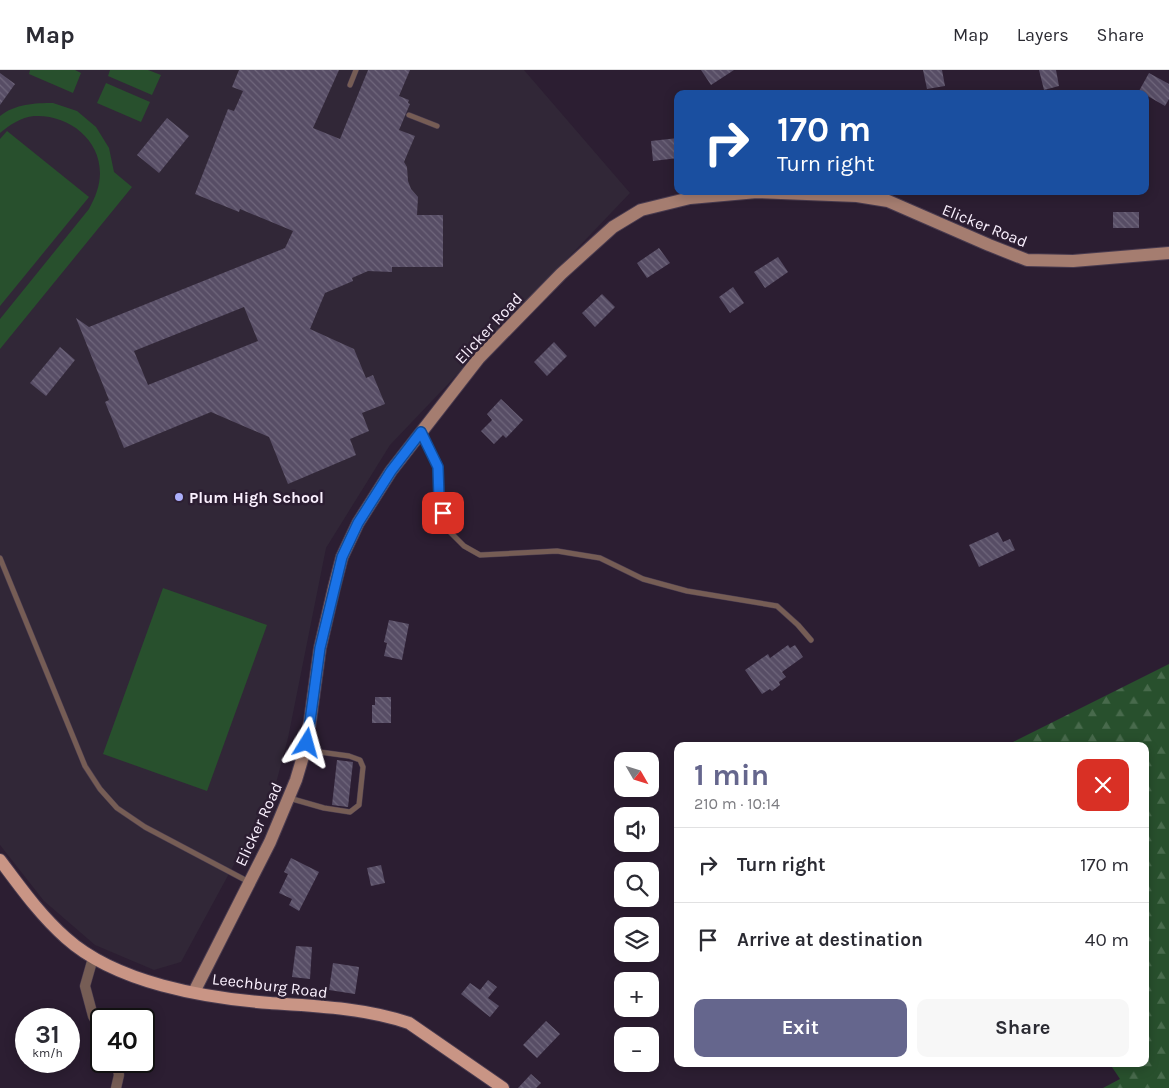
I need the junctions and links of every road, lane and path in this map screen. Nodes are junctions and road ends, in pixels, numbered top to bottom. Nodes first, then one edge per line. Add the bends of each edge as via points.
1 (356, 70) edge
2 (350, 84) dead end
3 (409, 115) dead end
4 (437, 126) dead end
5 (724, 195) edge
6 (832, 195) edge
7 (1169, 253) edge
8 (421, 432) junction
9 (0, 558) edge
10 (811, 640) dead end
11 (305, 750) junction
12 (289, 797) junction
13 (0, 860) edge
14 (249, 882) junction
15 (93, 958) junction
16 (194, 992) junction
17 (91, 1008) edge
18 (119, 1073) edge
19 (116, 1088) edge
20 (503, 1088) edge

1 - 2 lane
3 - 4 lane
5 - 8 street, Elicker Road via 690,198 641,210 613,227 479,358
6 - 7 street, Elicker Road via 888,201 1027,260 1073,262
8 - 10 lane via 438,467 439,498 447,528 464,546 480,555 558,551 600,558 643,579 687,591 777,606
8 - 11 street, Elicker Road via 358,523 342,557 320,648
9 - 14 lane via 85,766 100,789 117,808 145,827
11 - 12 street, Elicker Road
11 - 12 lane via 360,760 363,767 359,805 350,812
12 - 14 street, Elicker Road
13 - 15 main road, Leechburg Road via 39,912 68,940
14 - 16 street, Elicker Road
15 - 16 main road, Leechburg Road via 150,982
15 - 17 street via 85,986
16 - 20 main road, Leechburg Road via 394,1018 409,1023
18 - 19 street

